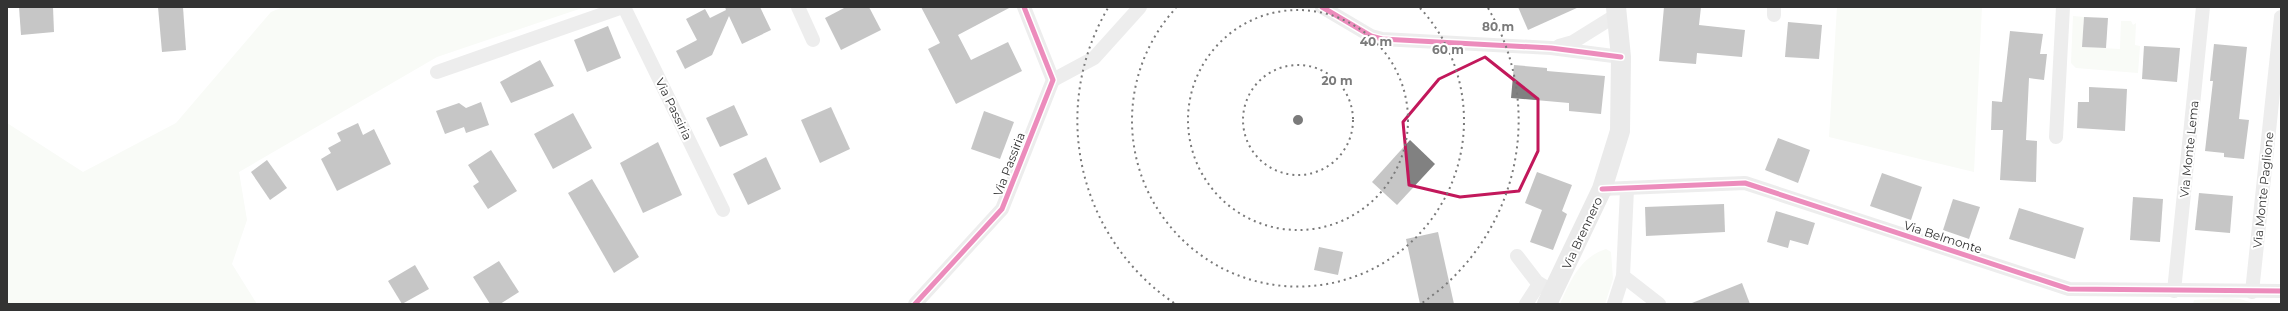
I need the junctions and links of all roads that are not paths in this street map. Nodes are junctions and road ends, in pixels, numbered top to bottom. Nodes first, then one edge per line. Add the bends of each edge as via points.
1 (624, 7) edge
2 (798, 7) edge
3 (1024, 7) edge
4 (1140, 7) edge
5 (1322, 7) edge
6 (2063, 7) edge
7 (2203, 7) edge
8 (1617, 10) edge
9 (2281, 17) edge
10 (813, 40) dead end
11 (1551, 48) junction
12 (1621, 57) junction
13 (437, 72) dead end
14 (1053, 80) junction
15 (2056, 137) dead end
16 (1602, 189) junction
17 (1627, 189) junction
18 (723, 210) dead end
19 (1517, 256) dead end
20 (1623, 276) junction
21 (2174, 291) junction
22 (2281, 291) edge
23 (2252, 292) junction
24 (1546, 293) edge
25 (915, 304) edge
26 (1526, 304) edge
27 (1614, 304) edge
28 (1659, 304) edge

1 - 13 street, Via Passiria
1 - 18 street, Via Passiria
2 - 10 street
3 - 14 street
4 - 14 street via 1094,58
5 - 11 street via 1371,36 1382,39
6 - 15 street
7 - 21 street, Via Monte Lema
8 - 11 street via 1573,42
8 - 12 street, Via Brennero
9 - 23 street, Via Monte Paglione
11 - 12 street
12 - 16 street, Via Brennero via 1620,131
14 - 25 street, Via Passiria via 1002,209
16 - 17 street, Via Belmonte
16 - 24 street, Via Brennero
17 - 20 street
17 - 21 street, Via Belmonte via 1745,183 2069,289
19 - 24 street
20 - 27 street
20 - 28 street
21 - 23 street, Via Belmonte
22 - 23 street, Via Belmonte
24 - 26 street

